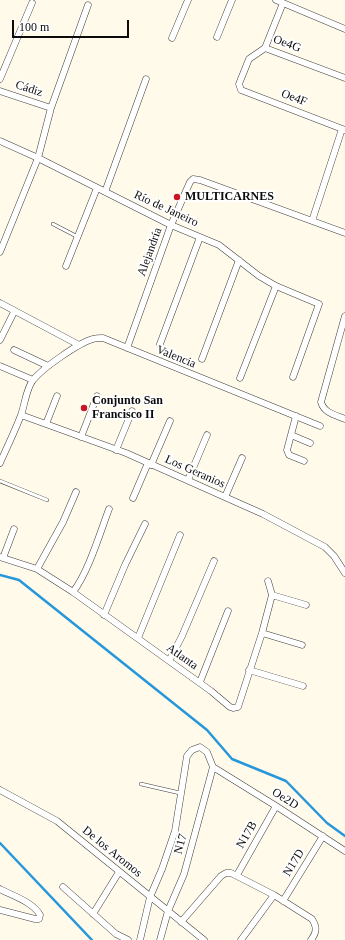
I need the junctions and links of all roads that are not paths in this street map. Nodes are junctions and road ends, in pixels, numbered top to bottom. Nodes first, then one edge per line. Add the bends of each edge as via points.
1 (188, 0) edge
2 (232, 0) edge
3 (276, 0) edge
4 (32, 3) dead end
5 (283, 3) junction
6 (88, 5) dead end
7 (345, 29) edge
8 (172, 38) dead end
9 (216, 38) dead end
10 (265, 48) junction
11 (345, 78) edge
12 (0, 79) edge
13 (146, 79) dead end
14 (239, 84) joint
15 (0, 92) edge
16 (52, 108) junction
17 (344, 129) edge
18 (0, 141) edge
19 (38, 158) junction
20 (97, 188) junction
21 (105, 192) junction
22 (312, 221) junction
23 (53, 224) dead end
24 (171, 225) junction
25 (344, 230) edge
26 (78, 237) junction
27 (200, 237) junction
28 (0, 252) edge
29 (239, 260) junction
30 (66, 266) dead end
31 (276, 286) junction
32 (0, 303) edge
33 (14, 312) junction
34 (345, 316) edge
35 (0, 340) edge
36 (160, 344) dead end
37 (79, 345) junction
38 (127, 348) junction
39 (14, 350) dead end
40 (202, 359) dead end
41 (0, 366) edge
42 (48, 366) junction
43 (293, 377) dead end
44 (240, 378) dead end
45 (33, 380) junction
46 (58, 396) dead end
47 (97, 396) dead end
48 (132, 410) dead end
49 (21, 415) junction
50 (296, 416) junction
51 (345, 419) edge
52 (170, 421) dead end
53 (46, 424) junction
54 (320, 426) dead end
55 (207, 435) dead end
56 (291, 435) junction
57 (81, 437) junction
58 (310, 443) dead end
59 (116, 450) junction
60 (242, 458) dead end
61 (304, 461) dead end
62 (0, 463) edge
63 (150, 464) junction
64 (188, 480) junction
65 (0, 481) edge
66 (76, 492) dead end
67 (225, 497) junction
68 (132, 498) dead end
69 (47, 500) dead end
70 (109, 509) dead end
71 (145, 524) dead end
72 (14, 529) dead end
73 (180, 535) dead end
74 (2, 557) edge
75 (214, 561) dead end
76 (37, 570) junction
77 (345, 573) edge
78 (268, 581) dead end
79 (73, 592) junction
80 (272, 595) junction
81 (306, 605) dead end
82 (228, 611) dead end
83 (104, 615) junction
84 (262, 633) junction
85 (138, 638) junction
86 (302, 645) dead end
87 (169, 661) junction
88 (250, 670) junction
89 (200, 682) junction
90 (303, 686) dead end
91 (213, 767) junction
92 (141, 784) dead end
93 (0, 790) edge
94 (180, 793) junction
95 (276, 806) junction
96 (323, 836) junction
97 (345, 851) edge
98 (119, 872) junction
99 (237, 875) junction
100 (63, 887) dead end
101 (0, 889) edge
102 (274, 895) junction
103 (150, 897) junction
104 (283, 901) junction
105 (0, 910) edge
106 (168, 911) junction
107 (93, 914) junction
108 (181, 922) junction
109 (128, 940) edge
110 (140, 940) edge
111 (160, 940) edge
112 (204, 940) edge
113 (241, 940) edge
114 (311, 940) edge

1 - 8 street
2 - 9 street
3 - 5 street
4 - 12 street
5 - 7 street
5 - 10 street
6 - 16 street
10 - 11 street, Oe4G
10 - 14 street, Oe4G via 249,59
13 - 21 street
14 - 17 street, Oe4F via 241,90
15 - 16 street, Cádiz
16 - 19 street
17 - 22 street
18 - 19 street, Río de Janeiro
19 - 20 street, Río de Janeiro
19 - 28 street
20 - 21 street, Río de Janeiro
20 - 26 street
21 - 24 street, Río de Janeiro
22 - 24 street, Alejandría via 195,179 190,182
22 - 25 street, Alejandría
23 - 26 lane
24 - 27 street, Río de Janeiro
24 - 38 street, Alejandría
26 - 30 street
27 - 29 street, Río de Janeiro via 219,245
27 - 36 street
29 - 31 street, Río de Janeiro
29 - 40 street
31 - 43 street, Río de Janeiro via 319,304
31 - 44 street
32 - 33 street
33 - 35 street
33 - 37 street
34 - 51 street via 321,402 327,411
37 - 38 street, Valencia via 103,338
37 - 42 street, Valencia
38 - 50 street, Valencia
39 - 42 street
41 - 45 street
42 - 45 street, Valencia
45 - 49 street
46 - 53 street
47 - 57 street
48 - 59 street
49 - 53 street, Los Geranios
49 - 62 street
50 - 54 street, Valencia
50 - 56 street
52 - 63 street
53 - 57 street, Los Geranios
55 - 64 street
56 - 58 street
56 - 61 street via 287,450 289,455
57 - 59 street, Los Geranios
59 - 63 street, Los Geranios
60 - 67 street
63 - 64 street, Los Geranios
63 - 68 street
64 - 67 street, Los Geranios
65 - 69 lane
66 - 76 street
67 - 77 street, Los Geranios via 325,547
70 - 79 street via 86,568
71 - 83 street
72 - 74 street
73 - 85 street
74 - 76 street, Atlanta
75 - 87 street
76 - 79 street, Atlanta
78 - 80 street
79 - 83 street, Atlanta
80 - 81 street
80 - 84 street, Atlanta
82 - 89 street
83 - 85 street, Atlanta
84 - 86 street
84 - 88 street, Atlanta
85 - 87 street, Atlanta
87 - 89 street, Atlanta
88 - 89 street, Atlanta via 236,708 230,707
88 - 90 street
91 - 94 street via 202,748 192,750 188,754
91 - 95 street, Oe2D
91 - 106 street, N17 via 184,874
92 - 94 lane
93 - 98 street, De los Aromos via 57,821
94 - 103 street via 175,831
95 - 96 street, Oe2D
95 - 99 street, N17B
96 - 97 street, Oe2D
96 - 104 street, N17D
98 - 103 street, De los Aromos
98 - 107 street
99 - 102 street
99 - 108 street via 226,873 221,876
100 - 107 street
101 - 105 street via 31,906 40,915 35,919
102 - 104 street
102 - 113 street
103 - 106 street, De los Aromos
103 - 110 street
104 - 114 street via 312,919 316,931
106 - 108 street, De los Aromos
106 - 111 street, N17
107 - 109 street via 116,934
108 - 112 street, De los Aromos

